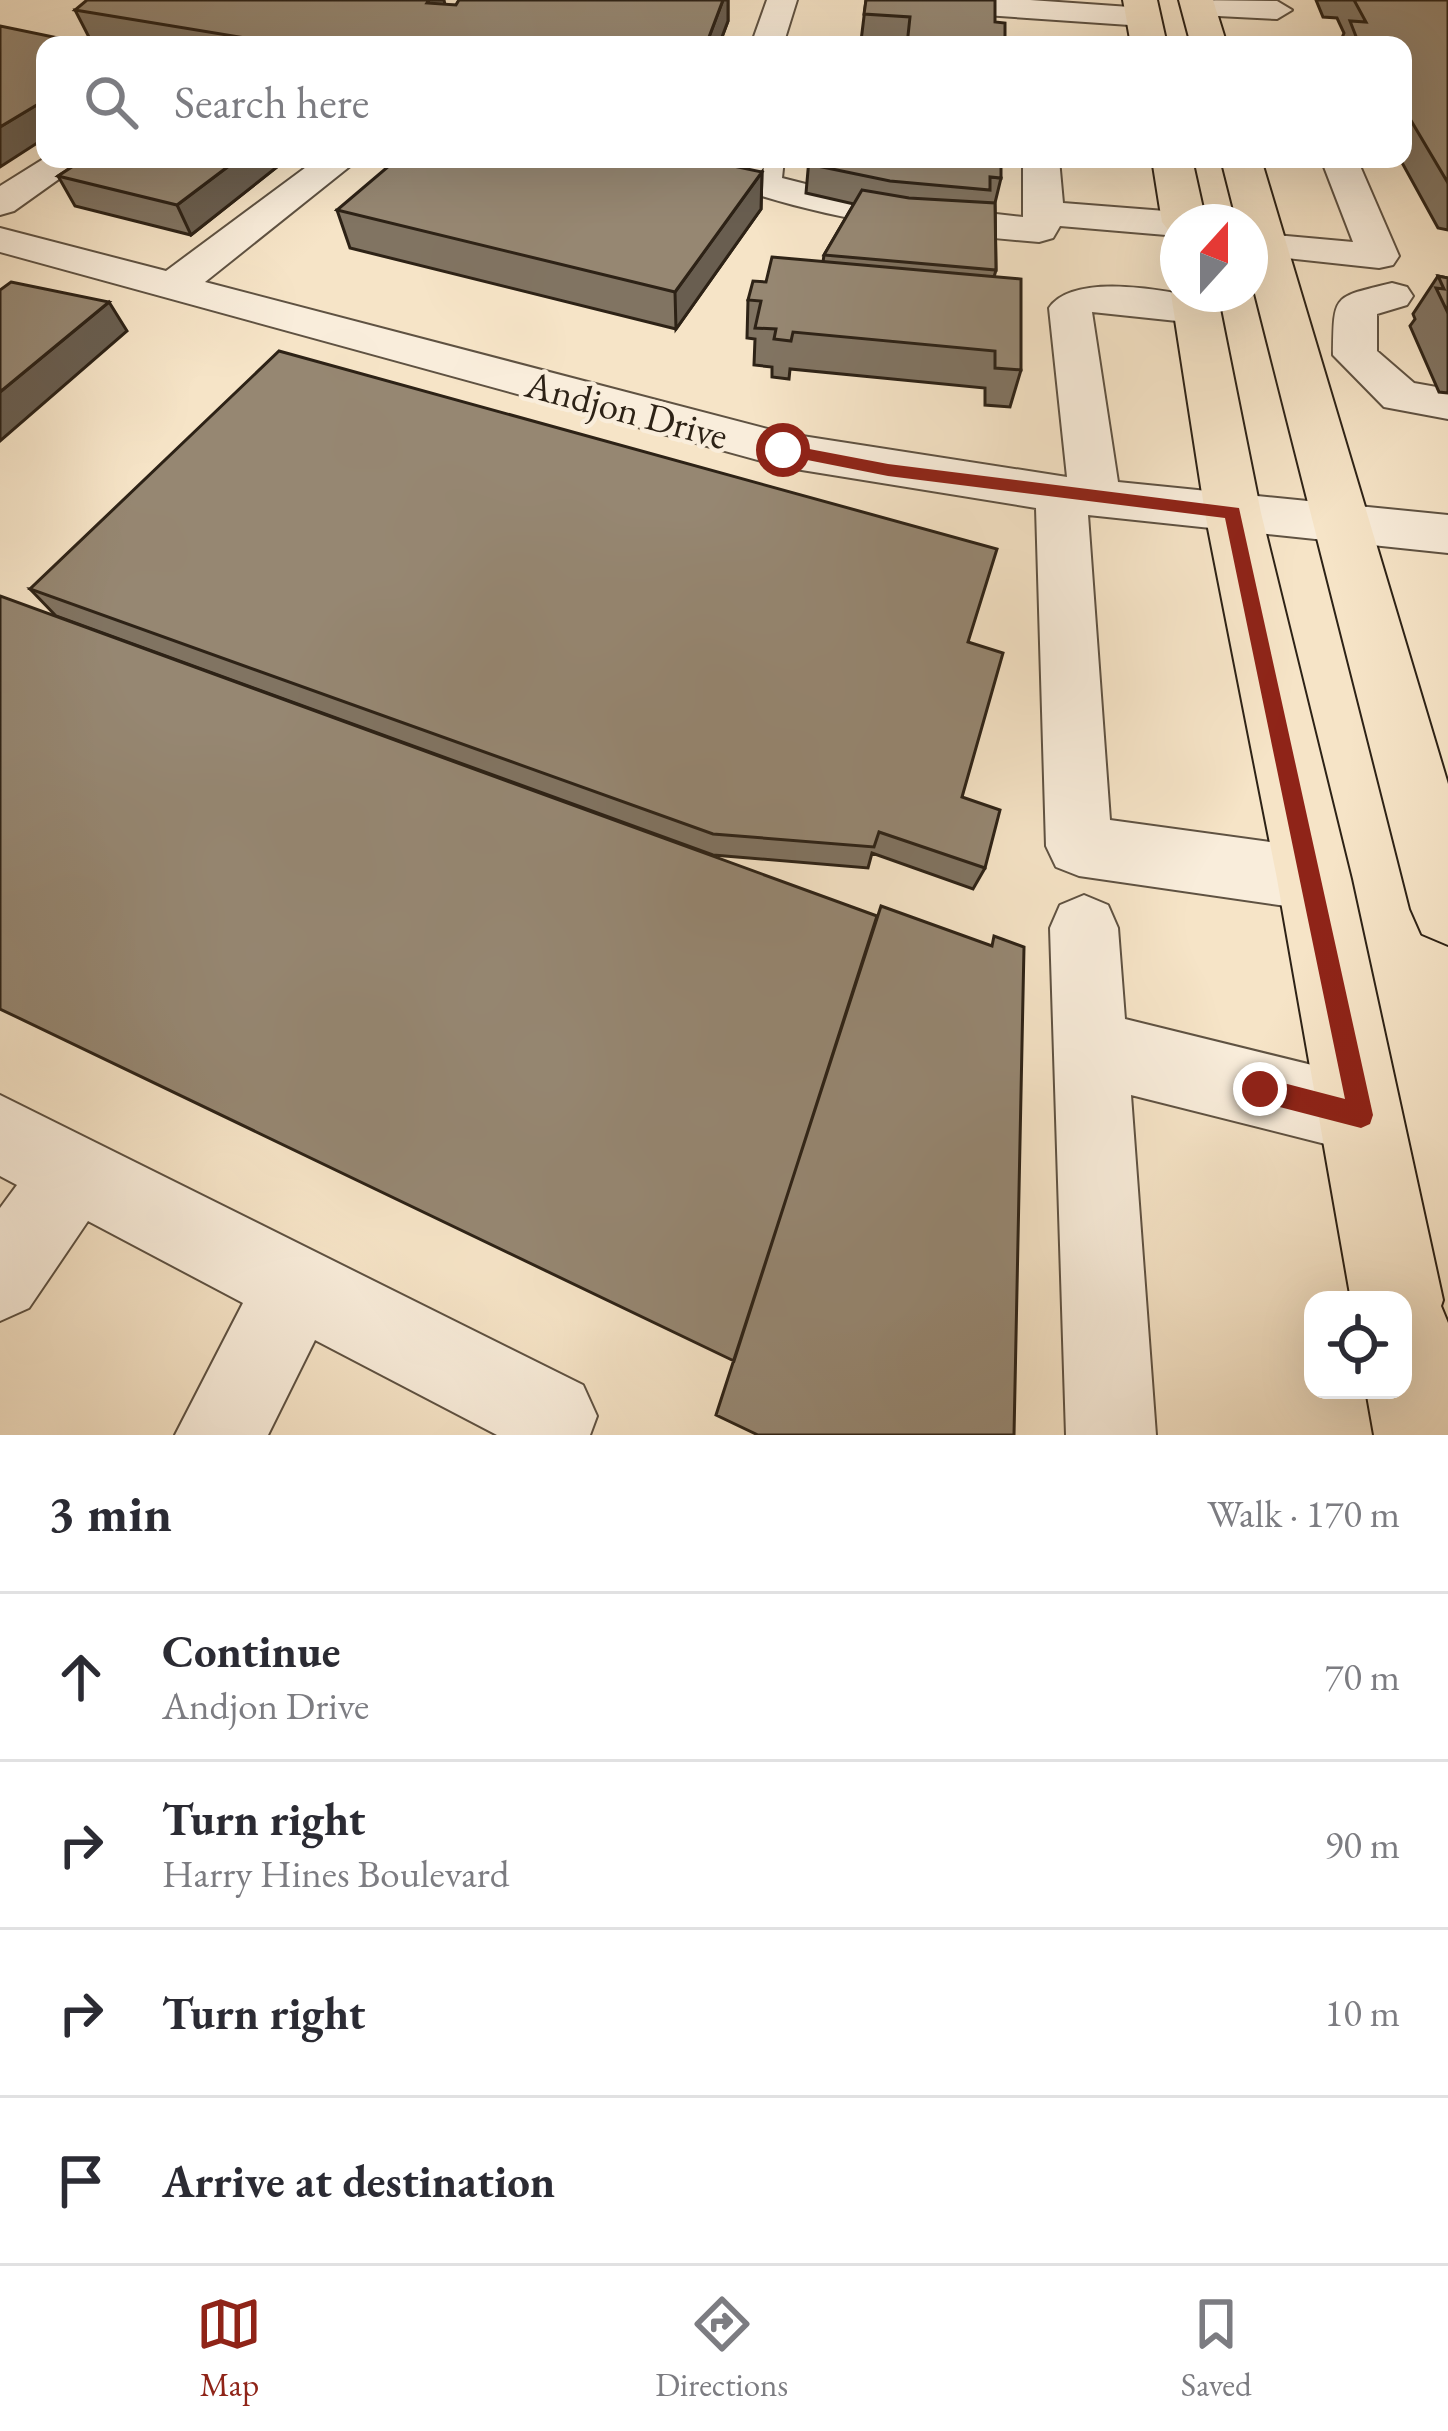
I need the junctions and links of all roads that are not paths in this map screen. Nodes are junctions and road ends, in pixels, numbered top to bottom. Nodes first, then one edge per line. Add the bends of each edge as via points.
1 (782, 0) edge
2 (898, 0) edge
3 (1197, 3) edge
4 (1276, 5) edge
5 (1034, 8) junction
6 (1144, 20) edge
7 (770, 36) edge
8 (1036, 36) edge
9 (1206, 36) edge
10 (1288, 36) edge
11 (55, 168) edge
12 (330, 168) edge
13 (765, 168) edge
14 (1042, 168) edge
15 (1173, 168) edge
16 (1243, 168) edge
17 (1343, 168) edge
18 (0, 203) edge
19 (1178, 204) edge
20 (1253, 204) edge
21 (1044, 213) junction
22 (1160, 221) edge
23 (0, 240) edge
24 (1268, 247) edge
25 (1268, 257) edge
26 (1400, 285) junction
27 (1160, 301) edge
28 (158, 305) junction
29 (1197, 312) edge
30 (1292, 349) junction
31 (1355, 356) junction
32 (1448, 404) edge
33 (1078, 496) junction
34 (1233, 513) junction
35 (1338, 523) junction
36 (1448, 534) edge
37 (1314, 879) junction
38 (1448, 909) edge
39 (1084, 928) dead end
40 (1090, 1048) junction
41 (1361, 1115) junction
42 (0, 1134) edge
43 (74, 1172) junction
44 (0, 1280) edge
45 (298, 1286) junction
46 (1395, 1291) edge
47 (1412, 1376) edge
48 (220, 1435) edge
49 (545, 1435) edge
50 (1111, 1435) edge
51 (1423, 1435) edge

1 - 7 street
2 - 5 street
3 - 4 street
3 - 9 main road
4 - 10 street
5 - 6 street
5 - 8 street
11 - 18 street
12 - 28 street
13 - 21 street via 762,184 883,217 1039,230
14 - 21 street
15 - 19 main road
16 - 20 main road
17 - 26 street
21 - 22 street
23 - 28 street, Andjon Drive via 76,261
24 - 26 street
25 - 30 main road
26 - 31 street via 1355,307
27 - 33 street via 1085,298 1070,308
28 - 33 street, Andjon Drive via 783,450
29 - 34 main road
30 - 31 street
30 - 35 main road
31 - 32 street via 1400,396
33 - 34 street, Andjon Drive
33 - 37 street via 1079,846
34 - 35 street, Andjon Drive
34 - 37 main road
35 - 36 street, Andjon Drive
35 - 38 main road
37 - 41 main road
39 - 40 street
40 - 41 street
40 - 50 street
41 - 46 main road
42 - 43 street
43 - 44 street
43 - 45 street
45 - 48 street
45 - 49 street via 552,1416
47 - 51 main road

